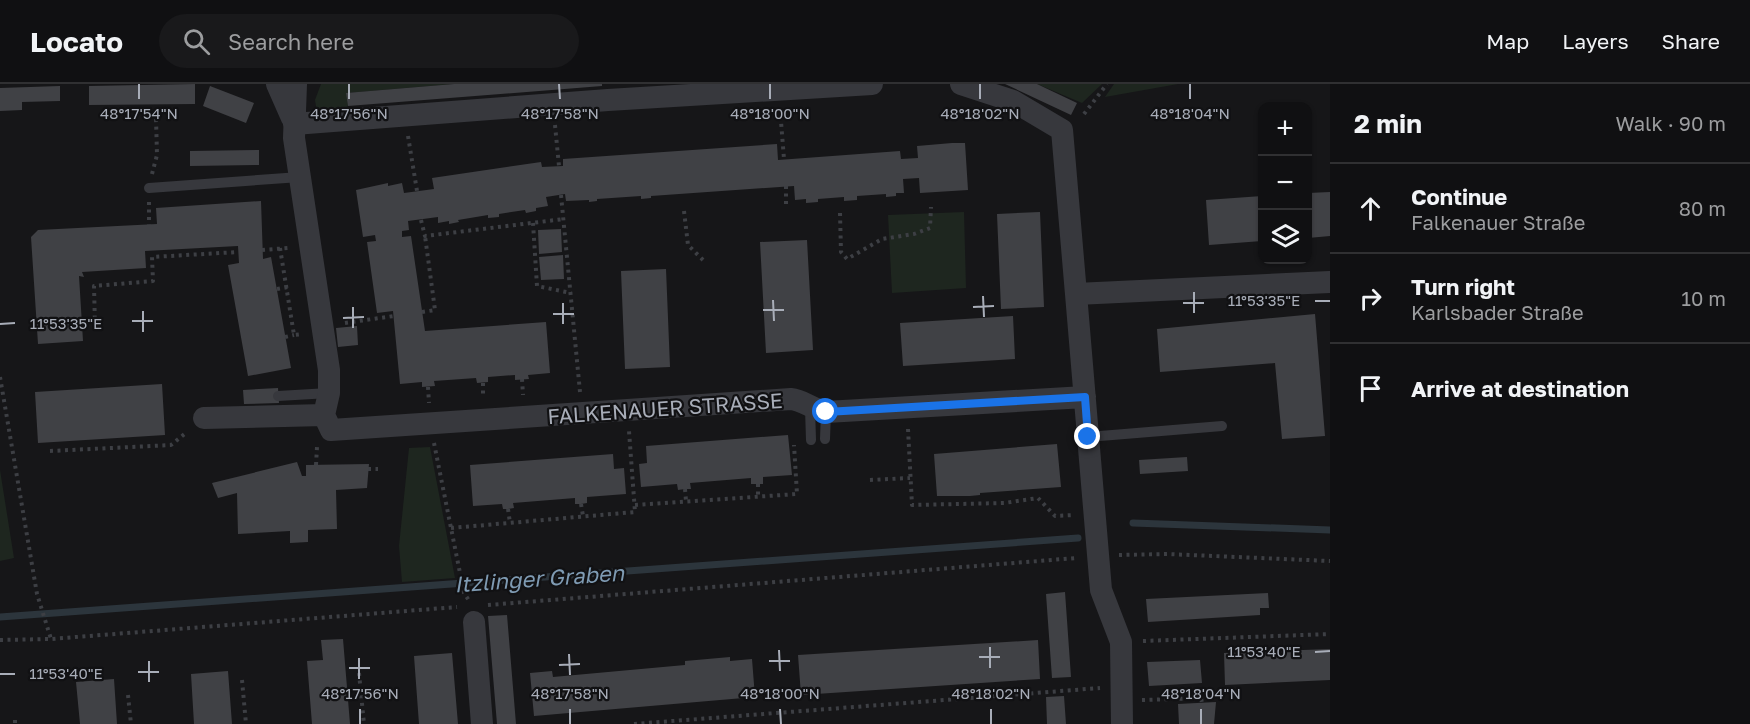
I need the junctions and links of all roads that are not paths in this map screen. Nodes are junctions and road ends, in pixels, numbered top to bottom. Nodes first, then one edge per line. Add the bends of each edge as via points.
1 (277, 84) edge
2 (296, 84) edge
3 (872, 84) edge
4 (961, 84) edge
5 (294, 124) junction
6 (300, 177) junction
7 (149, 188) dead end
8 (1330, 282) edge
9 (1076, 294) junction
10 (329, 393) junction
11 (278, 396) dead end
12 (1085, 397) junction
13 (818, 410) junction
14 (324, 416) junction
15 (204, 418) road end
16 (1222, 426) dead end
17 (1088, 437) junction
18 (825, 439) dead end
19 (811, 440) dead end
20 (477, 611) road end
21 (482, 724) edge
22 (1122, 724) edge

1 - 5 street
2 - 5 street
3 - 5 street
4 - 9 street via 1013,101 1062,130
5 - 6 street
6 - 7 lane
6 - 10 street
8 - 9 street
9 - 12 street
10 - 11 lane
10 - 14 street
12 - 13 street, FALKENAUER STRASSE
12 - 17 street
13 - 14 street, FALKENAUER STRASSE via 791,399 331,430
13 - 18 lane
13 - 19 lane
14 - 15 street
16 - 17 lane
17 - 22 street via 1104,602 1121,642
20 - 21 street

